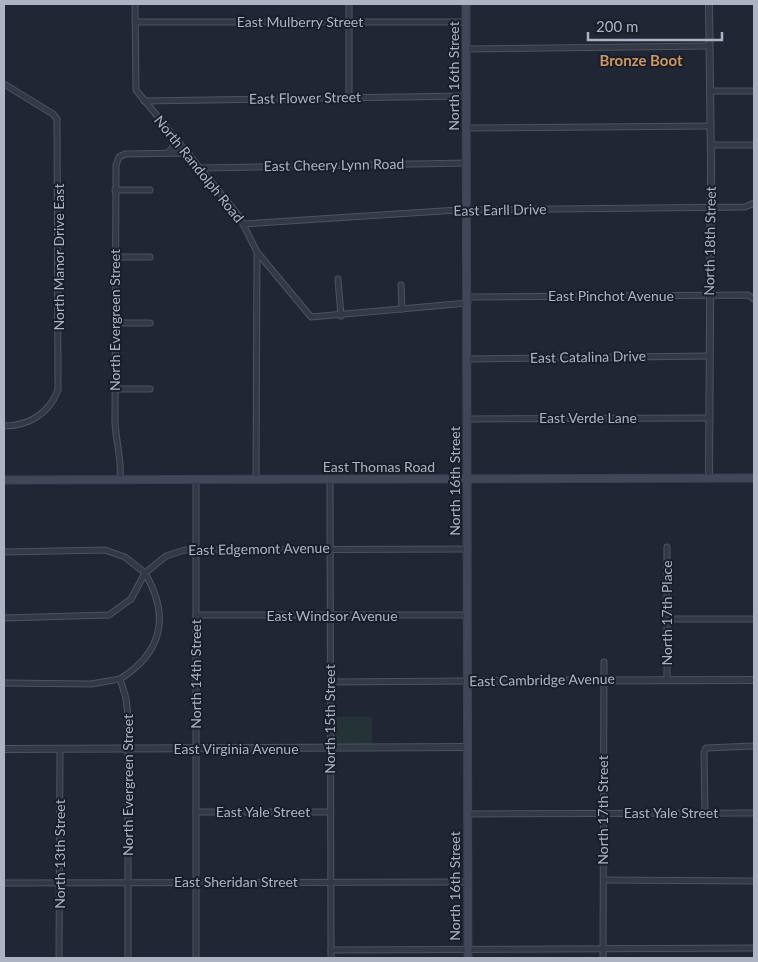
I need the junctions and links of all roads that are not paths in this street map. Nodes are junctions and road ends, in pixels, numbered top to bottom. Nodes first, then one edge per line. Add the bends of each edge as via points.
1 (135, 4) edge
2 (348, 4) edge
3 (466, 4) edge
4 (709, 4) edge
5 (135, 22) junction
6 (349, 22) junction
7 (466, 22) junction
8 (709, 46) junction
9 (466, 49) junction
10 (4, 84) edge
11 (710, 91) junction
12 (754, 91) edge
13 (466, 96) junction
14 (349, 98) junction
15 (144, 101) junction
16 (710, 126) junction
17 (466, 128) junction
18 (174, 136) junction
19 (711, 145) junction
20 (754, 145) edge
21 (168, 153) junction
22 (189, 153) junction
23 (467, 163) junction
24 (200, 168) junction
25 (115, 190) junction
26 (150, 190) dead end
27 (754, 204) edge
28 (711, 208) junction
29 (467, 210) junction
30 (244, 224) junction
31 (257, 252) junction
32 (115, 257) junction
33 (150, 257) dead end
34 (338, 279) dead end
35 (400, 285) dead end
36 (709, 296) junction
37 (754, 299) edge
38 (468, 300) junction
39 (402, 309) junction
40 (341, 316) junction
41 (311, 318) joint
42 (115, 323) junction
43 (150, 323) dead end
44 (709, 356) junction
45 (467, 359) junction
46 (115, 389) junction
47 (150, 389) dead end
48 (709, 418) junction
49 (468, 419) junction
50 (4, 426) edge
51 (709, 478) junction
52 (754, 478) edge
53 (196, 479) junction
54 (4, 480) edge
55 (120, 480) junction
56 (256, 480) junction
57 (330, 480) junction
58 (468, 480) junction
59 (667, 547) dead end
60 (196, 549) junction
61 (468, 549) junction
62 (330, 550) junction
63 (4, 552) edge
64 (145, 573) junction
65 (196, 615) junction
66 (330, 616) junction
67 (467, 616) junction
68 (4, 618) edge
69 (666, 619) junction
70 (754, 619) edge
71 (604, 662) dead end
72 (120, 679) junction
73 (667, 679) junction
74 (604, 680) junction
75 (754, 680) edge
76 (468, 681) junction
77 (330, 682) junction
78 (4, 684) edge
79 (754, 746) edge
80 (468, 747) junction
81 (330, 748) junction
82 (4, 749) edge
83 (60, 749) junction
84 (128, 749) junction
85 (196, 749) junction
86 (196, 812) junction
87 (330, 812) junction
88 (704, 813) junction
89 (754, 813) edge
90 (467, 814) junction
91 (604, 814) junction
92 (604, 880) junction
93 (754, 881) edge
94 (59, 882) junction
95 (196, 882) junction
96 (330, 882) junction
97 (468, 882) junction
98 (4, 883) edge
99 (128, 883) junction
100 (603, 948) junction
101 (754, 948) edge
102 (468, 949) junction
103 (331, 950) junction
104 (59, 958) edge
105 (128, 958) edge
106 (196, 958) edge
107 (331, 958) edge
108 (468, 958) edge
109 (603, 958) edge

1 - 5 street, North Randolph Road
2 - 6 street
3 - 7 main road, North 16th Street
4 - 8 street, North 18th Street
5 - 6 street, East Mulberry Street
5 - 15 street, North Randolph Road via 135,86
6 - 7 street, East Mulberry Street
6 - 14 street
7 - 9 main road, North 16th Street
8 - 9 street
8 - 11 street, North 18th Street
9 - 13 main road, North 16th Street
10 - 50 street, North Manor Drive East via 53,114 57,120 59,383 55,397 38,417 22,424
11 - 12 street
11 - 16 street, North 18th Street
13 - 14 street, East Flower Street
13 - 17 main road, North 16th Street
14 - 15 street, East Flower Street
15 - 18 street, North Randolph Road
16 - 17 street
16 - 19 street, North 18th Street
17 - 23 main road, North 16th Street
18 - 21 street via 174,146
18 - 22 street, North Randolph Road
19 - 20 street
19 - 28 street, North 18th Street
21 - 22 street
21 - 25 street, North Evergreen Street via 125,154 117,160
22 - 24 street, North Randolph Road
23 - 24 street, East Cheery Lynn Road
23 - 29 main road, North 16th Street
24 - 30 street, North Randolph Road
25 - 26 street
25 - 32 street, North Evergreen Street
27 - 28 street, East Earll Drive
28 - 29 street, East Earll Drive
28 - 36 street, North 18th Street
29 - 30 street, East Earll Drive
29 - 38 main road, North 16th Street
30 - 31 street, North Randolph Road
31 - 41 street, North Randolph Road
31 - 56 street
32 - 33 street
32 - 42 street, North Evergreen Street
34 - 40 street
35 - 39 street
36 - 37 street, East Pinchot Avenue via 748,295
36 - 38 street, East Pinchot Avenue
36 - 44 street, North 18th Street
38 - 39 street, East Pinchot Avenue
38 - 45 main road, North 16th Street
39 - 40 street, East Pinchot Avenue
40 - 41 street, East Pinchot Avenue
42 - 43 street
42 - 46 street, North Evergreen Street
44 - 45 street, East Catalina Drive
44 - 48 street, North 18th Street
45 - 49 main road, North 16th Street
46 - 47 street
46 - 55 street, North Evergreen Street
48 - 49 street, East Verde Lane
48 - 51 street, North 18th Street
49 - 58 main road, North 16th Street
51 - 52 main road, East Thomas Road
51 - 58 main road, East Thomas Road
53 - 55 main road, East Thomas Road
53 - 56 main road, East Thomas Road
53 - 60 street, North 14th Street
54 - 55 main road, East Thomas Road
56 - 57 main road, East Thomas Road
57 - 58 main road, East Thomas Road
57 - 62 street, North 15th Street
58 - 61 main road, North 16th Street
59 - 69 street, North 17th Place
60 - 62 street, East Edgemont Avenue
60 - 64 street, East Edgemont Avenue via 174,552
60 - 65 street, North 14th Street
61 - 62 street, East Edgemont Avenue
61 - 67 main road, North 16th Street
62 - 66 street, North 15th Street
63 - 64 street via 105,550 125,557
64 - 68 street via 131,599 109,615
64 - 72 street via 160,607 158,636 142,662
65 - 66 street, East Windsor Avenue
65 - 85 street, North 14th Street
66 - 67 street, East Windsor Avenue
66 - 77 street, North 15th Street
67 - 76 main road, North 16th Street
69 - 70 street
69 - 73 street, North 17th Place
71 - 74 street, North 17th Street
72 - 78 street via 91,684
72 - 84 street, North Evergreen Street via 128,707
73 - 74 street, East Cambridge Avenue
73 - 75 street, East Cambridge Avenue
74 - 76 street, East Cambridge Avenue
74 - 91 street, North 17th Street
76 - 77 street, East Cambridge Avenue
76 - 80 main road, North 16th Street
77 - 81 street, North 15th Street
79 - 88 street via 706,748
80 - 81 street, East Virginia Avenue
80 - 90 main road, North 16th Street
81 - 85 street, East Virginia Avenue
81 - 87 street, North 15th Street
82 - 83 street, East Virginia Avenue
83 - 84 street, East Virginia Avenue
83 - 94 street, North 13th Street
84 - 85 street, East Virginia Avenue
84 - 99 street, North Evergreen Street
85 - 86 street, North 14th Street
86 - 87 street, East Yale Street
86 - 95 street, North 14th Street
87 - 96 street, North 15th Street
88 - 89 street, East Yale Street
88 - 91 street, East Yale Street
90 - 91 street, East Yale Street
90 - 97 main road, North 16th Street
91 - 92 street, North 17th Street
92 - 93 street
92 - 100 street, North 17th Street
94 - 98 street, East Sheridan Street
94 - 99 street, East Sheridan Street
94 - 104 street, North 13th Street
95 - 96 street, East Sheridan Street
95 - 99 street, East Sheridan Street
95 - 106 street, North 14th Street
96 - 97 street, East Sheridan Street
96 - 103 street, North 15th Street
97 - 102 main road, North 16th Street
99 - 105 street, North Evergreen Street
100 - 101 street
100 - 102 street
100 - 109 street, North 17th Street
102 - 103 street
102 - 108 main road, North 16th Street
103 - 107 street, North 15th Street

